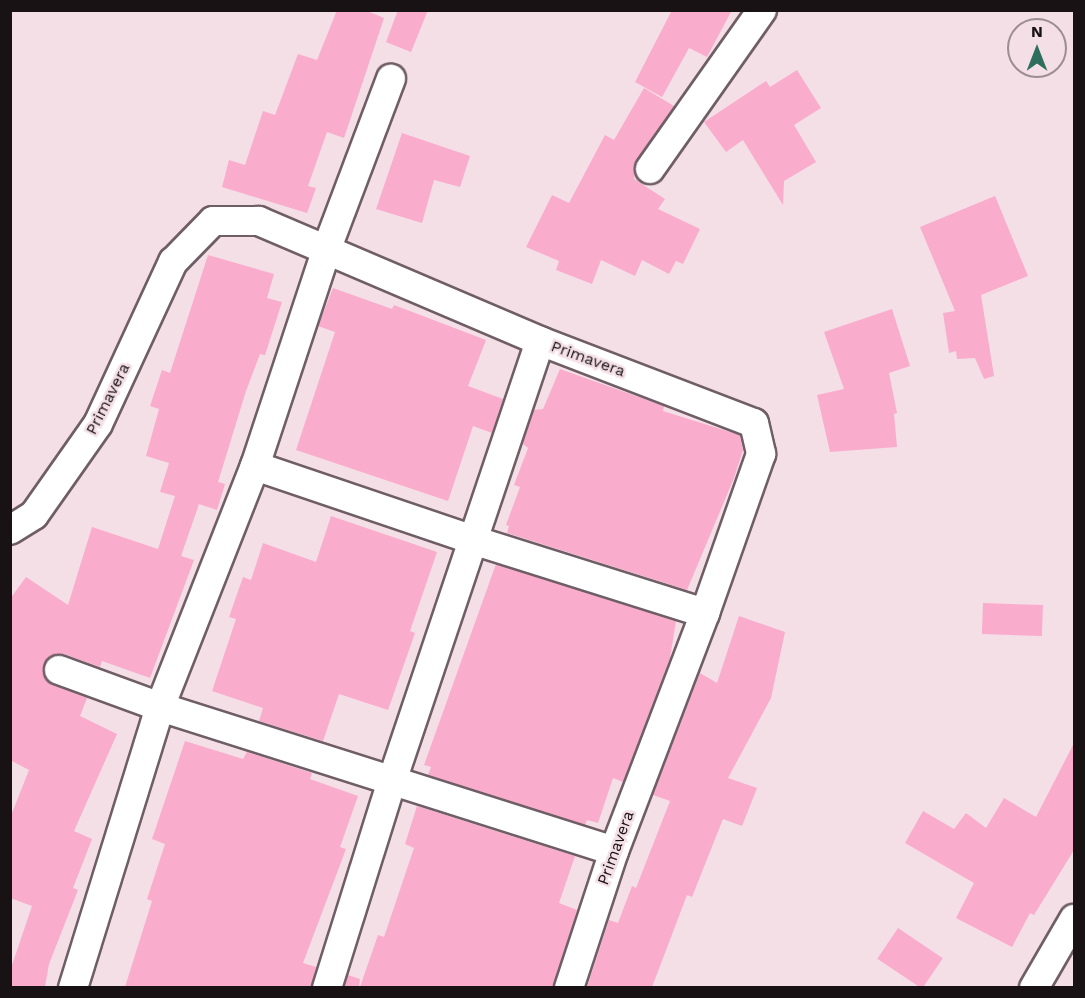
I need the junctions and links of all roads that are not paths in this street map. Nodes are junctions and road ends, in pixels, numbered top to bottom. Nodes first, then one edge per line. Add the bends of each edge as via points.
1 (762, 10) edge
2 (391, 79) dead end
3 (650, 169) dead end
4 (327, 248) junction
5 (540, 341) junction
6 (255, 466) junction
7 (10, 530) edge
8 (476, 542) junction
9 (705, 613) junction
10 (59, 670) dead end
11 (160, 708) junction
12 (392, 781) junction
13 (614, 851) junction
14 (1074, 919) edge
15 (73, 987) edge
16 (327, 987) edge
17 (569, 987) edge
18 (1034, 987) edge

1 - 3 street
2 - 4 street
4 - 5 street, Primavera
4 - 6 street
4 - 7 street, Primavera via 259,221 213,221 172,262 98,424 34,515
5 - 8 street
5 - 9 street, Primavera via 754,423 760,454
6 - 8 street
6 - 11 street
8 - 9 street
8 - 12 street
9 - 13 street, Primavera
10 - 11 street
11 - 12 street
11 - 15 street
12 - 13 street
12 - 16 street
13 - 17 street, Primavera
14 - 18 street

